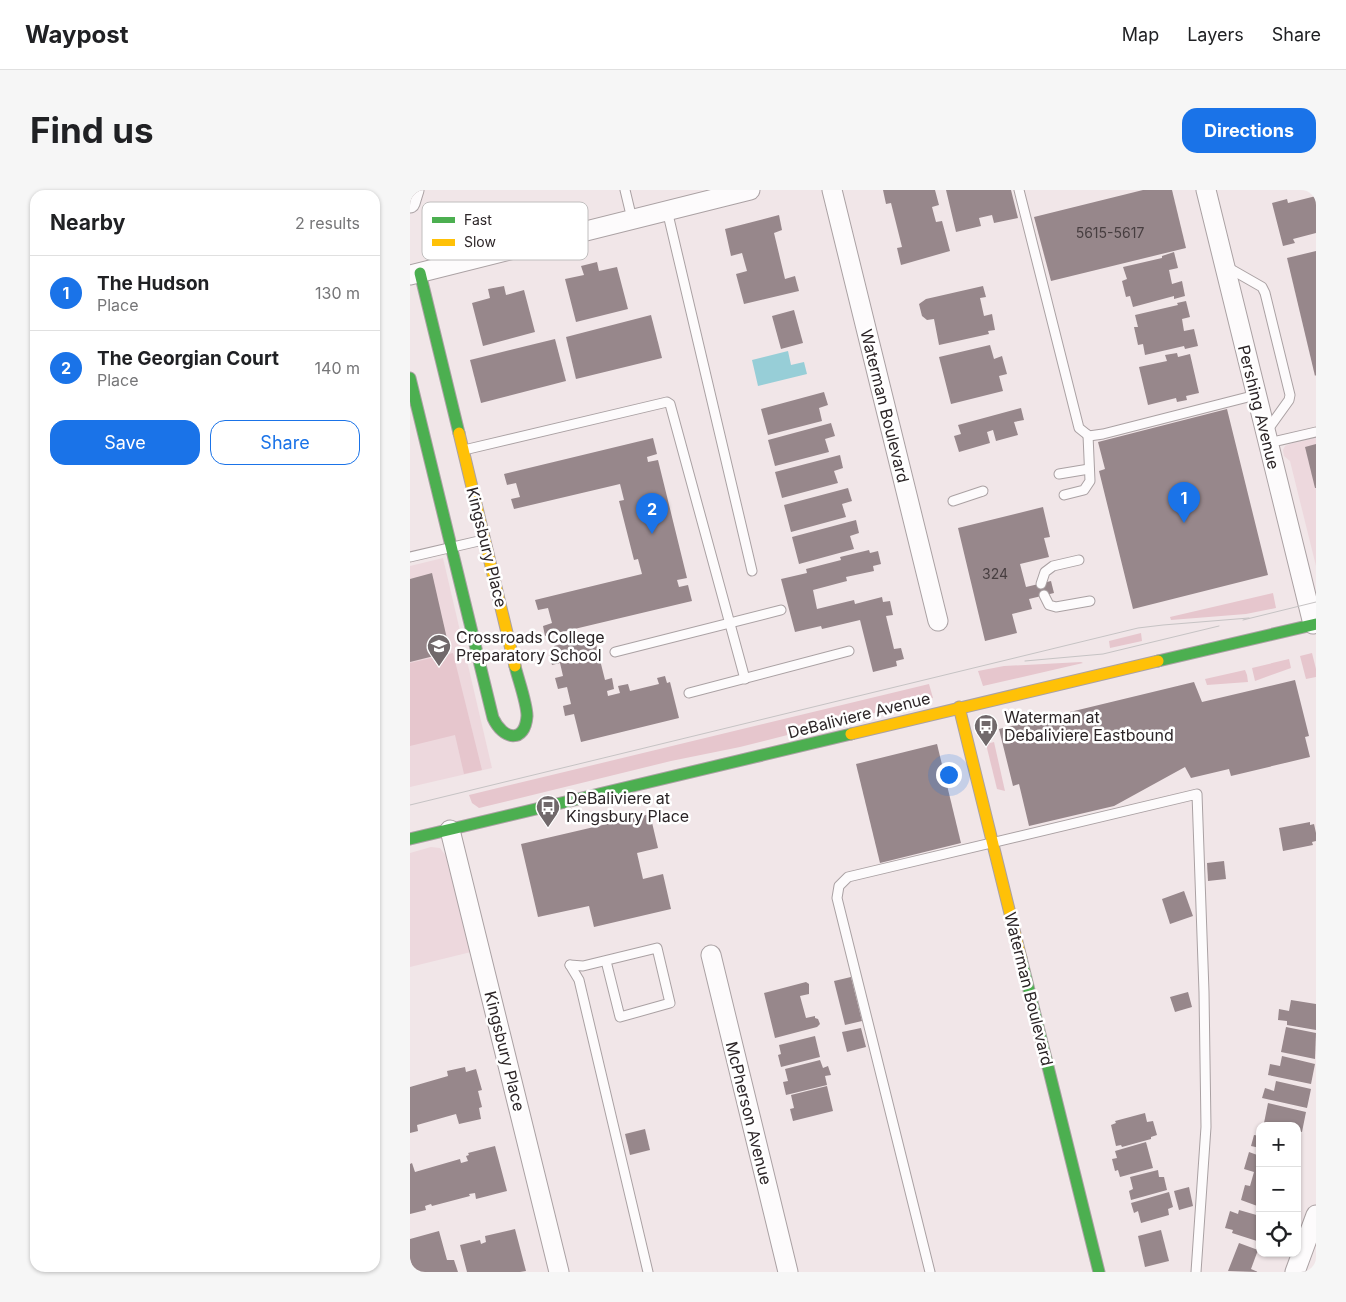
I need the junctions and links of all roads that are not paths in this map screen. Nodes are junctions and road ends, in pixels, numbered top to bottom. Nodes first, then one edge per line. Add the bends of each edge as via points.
1 (414, 190) edge
2 (625, 190) edge
3 (750, 190) edge
4 (832, 190) edge
5 (1019, 190) edge
6 (1211, 194) edge
7 (410, 203) edge
8 (667, 210) junction
9 (632, 219) junction
10 (588, 230) edge
11 (470, 260) edge
12 (1224, 265) junction
13 (415, 274) edge
14 (410, 378) edge
15 (1256, 395) junction
16 (1316, 432) edge
17 (1088, 435) junction
18 (1267, 438) junction
19 (464, 450) junction
20 (1089, 469) junction
21 (1059, 474) dead end
22 (983, 490) dead end
23 (1064, 495) dead end
24 (953, 501) dead end
25 (485, 539) junction
26 (452, 547) junction
27 (410, 557) edge
28 (1079, 560) dead end
29 (752, 571) dead end
30 (1041, 584) dead end
31 (1044, 595) dead end
32 (1090, 601) dead end
33 (781, 610) dead end
34 (938, 621) dead end
35 (730, 623) junction
36 (1315, 624) edge
37 (849, 651) dead end
38 (615, 652) dead end
39 (745, 679) junction
40 (689, 692) dead end
41 (959, 707) junction
42 (450, 830) junction
43 (410, 839) edge
44 (993, 844) junction
45 (710, 955) dead end
46 (606, 961) junction
47 (1316, 1215) edge
48 (559, 1272) edge
49 (648, 1272) edge
50 (788, 1272) edge
51 (930, 1272) edge
52 (1099, 1272) edge
53 (1196, 1272) edge
54 (1295, 1272) edge

1 - 7 street
2 - 9 lane
3 - 8 street
4 - 34 street, Waterman Boulevard
5 - 17 lane via 1079,428
6 - 12 street, Pershing Avenue
8 - 9 street
8 - 29 lane
9 - 10 street
11 - 13 street
12 - 15 street, Pershing Avenue
12 - 18 lane via 1262,287 1267,302 1290,400
13 - 19 street, Kingsbury Place
14 - 26 street, Kingsbury Place via 421,436
15 - 17 lane via 1103,434
15 - 18 street, Pershing Avenue
16 - 18 lane
17 - 20 lane
18 - 36 street, Pershing Avenue
19 - 25 street, Kingsbury Place
19 - 35 lane via 667,402
20 - 21 lane
20 - 23 lane via 1090,481 1084,490
22 - 24 lane
25 - 26 lane
25 - 26 street, Kingsbury Place via 527,714 527,725 516,736 508,736 496,727
26 - 27 lane
28 - 30 lane via 1053,566 1045,572
31 - 32 lane via 1049,605 1056,607
33 - 35 lane
35 - 38 lane
35 - 39 lane
36 - 41 street, DeBaliviere Avenue
37 - 39 lane
39 - 40 lane
41 - 42 street, DeBaliviere Avenue
41 - 44 street, Waterman Boulevard
42 - 43 street, DeBaliviere Avenue
42 - 48 street, Kingsbury Place
44 - 51 lane via 848,878 839,886 837,898
44 - 52 street, Waterman Boulevard
44 - 53 lane via 1197,794 1206,1126
45 - 50 street, McPherson Avenue
46 - 46 lane via 656,948 670,1003 620,1017
46 - 49 lane via 570,965 579,980
47 - 54 street

